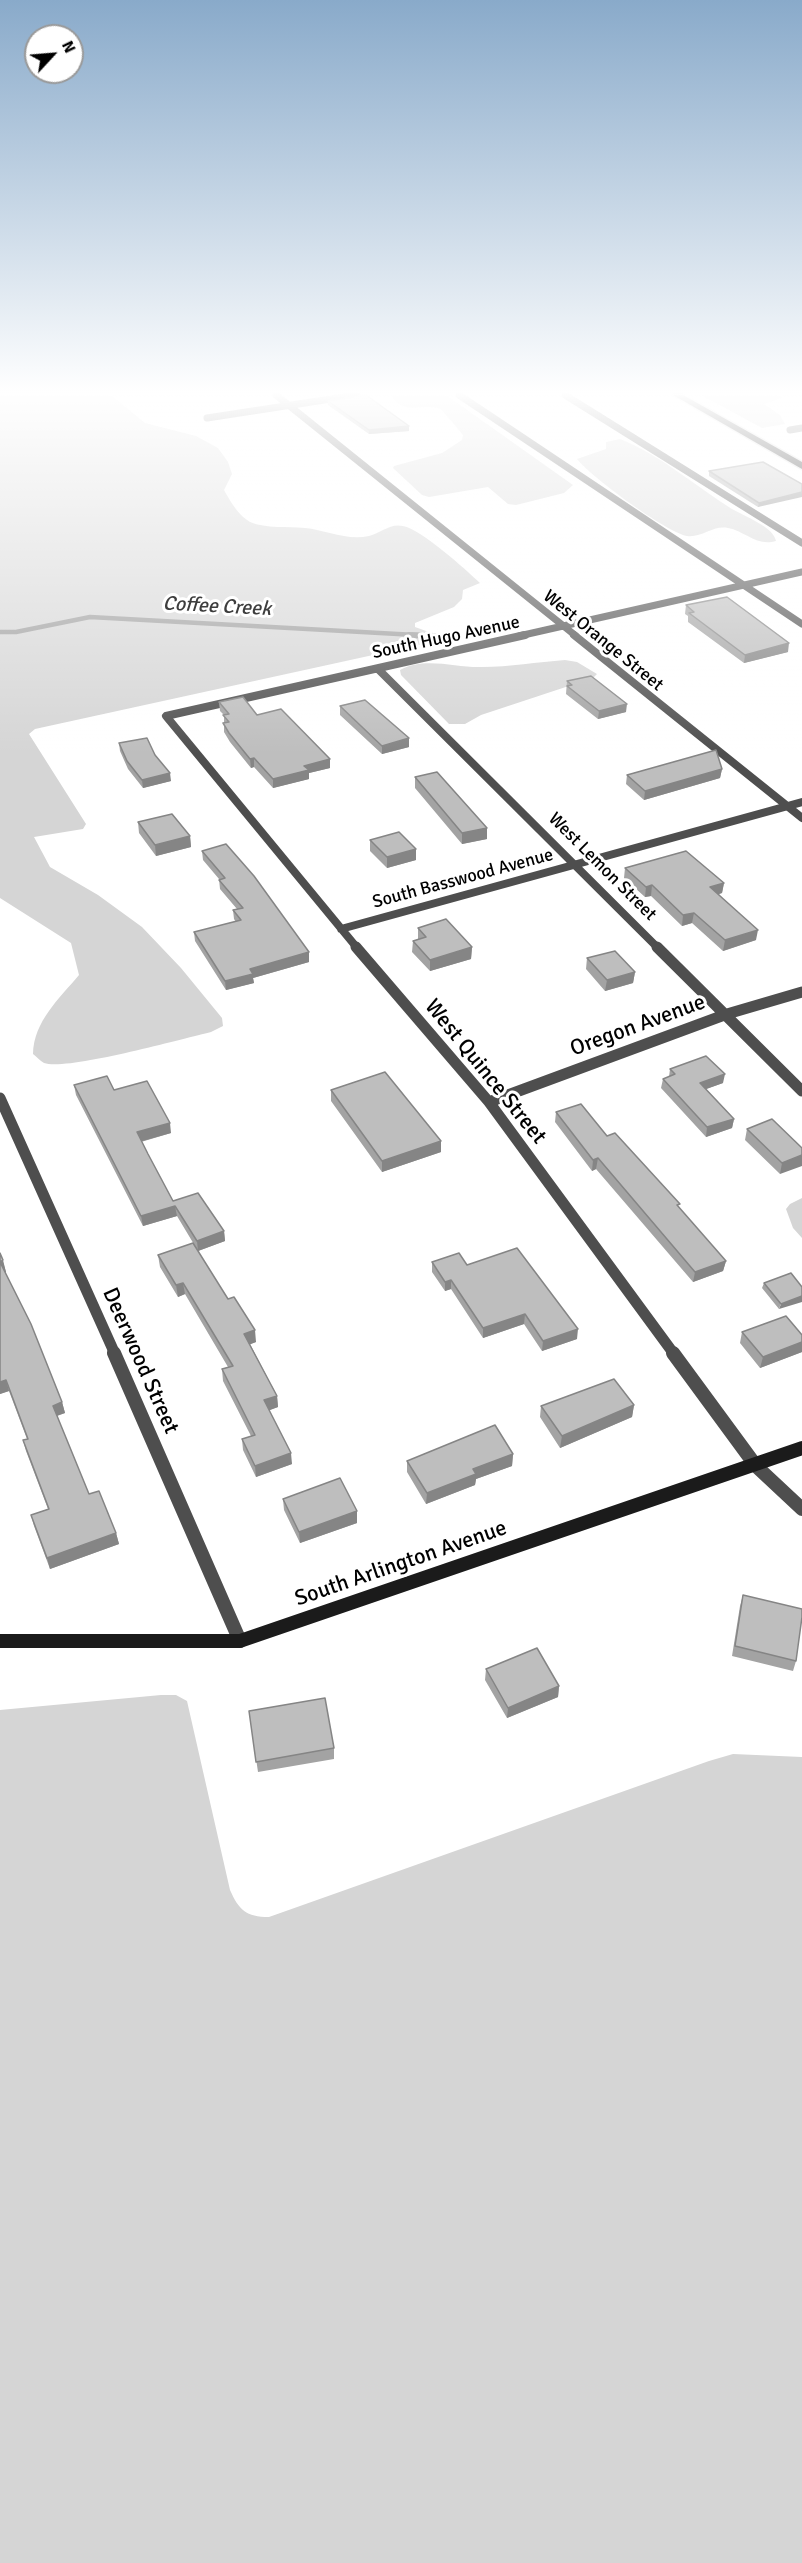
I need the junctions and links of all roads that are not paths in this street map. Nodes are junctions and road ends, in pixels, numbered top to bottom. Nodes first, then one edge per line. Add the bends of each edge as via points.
1 (423, 515) edge
2 (640, 515) edge
3 (757, 515) edge
4 (802, 543) edge
5 (802, 572) edge
6 (746, 585) junction
7 (802, 624) edge
8 (563, 628) junction
9 (378, 669) junction
10 (166, 716) joint
11 (802, 802) edge
12 (788, 807) junction
13 (802, 818) edge
14 (576, 865) junction
15 (341, 929) junction
16 (802, 992) edge
17 (727, 1014) junction
18 (802, 1091) edge
19 (0, 1098) edge
20 (489, 1102) junction
21 (802, 1448) edge
22 (756, 1466) junction
23 (802, 1509) edge
24 (0, 1641) edge
25 (240, 1641) junction

1 - 8 street, West Orange Street
2 - 6 street
3 - 4 street
5 - 6 street, South Hugo Avenue
6 - 7 street
6 - 8 street, South Hugo Avenue
8 - 9 street, South Hugo Avenue
8 - 12 street, West Orange Street
9 - 10 street, South Hugo Avenue
9 - 14 street, West Lemon Street
10 - 15 street, West Quince Street
11 - 12 street, South Basswood Avenue
12 - 13 street, West Orange Street
12 - 14 street, South Basswood Avenue
14 - 15 street, South Basswood Avenue
14 - 17 street, West Lemon Street
15 - 20 street, West Quince Street
16 - 17 street, Oregon Avenue
17 - 18 street, West Lemon Street
17 - 20 street, Oregon Avenue
19 - 25 street, Deerwood Street
20 - 22 street, West Quince Street
21 - 22 main road, South Arlington Avenue
22 - 23 street, West Quince Street
22 - 25 main road, South Arlington Avenue
24 - 25 main road, South Arlington Avenue

